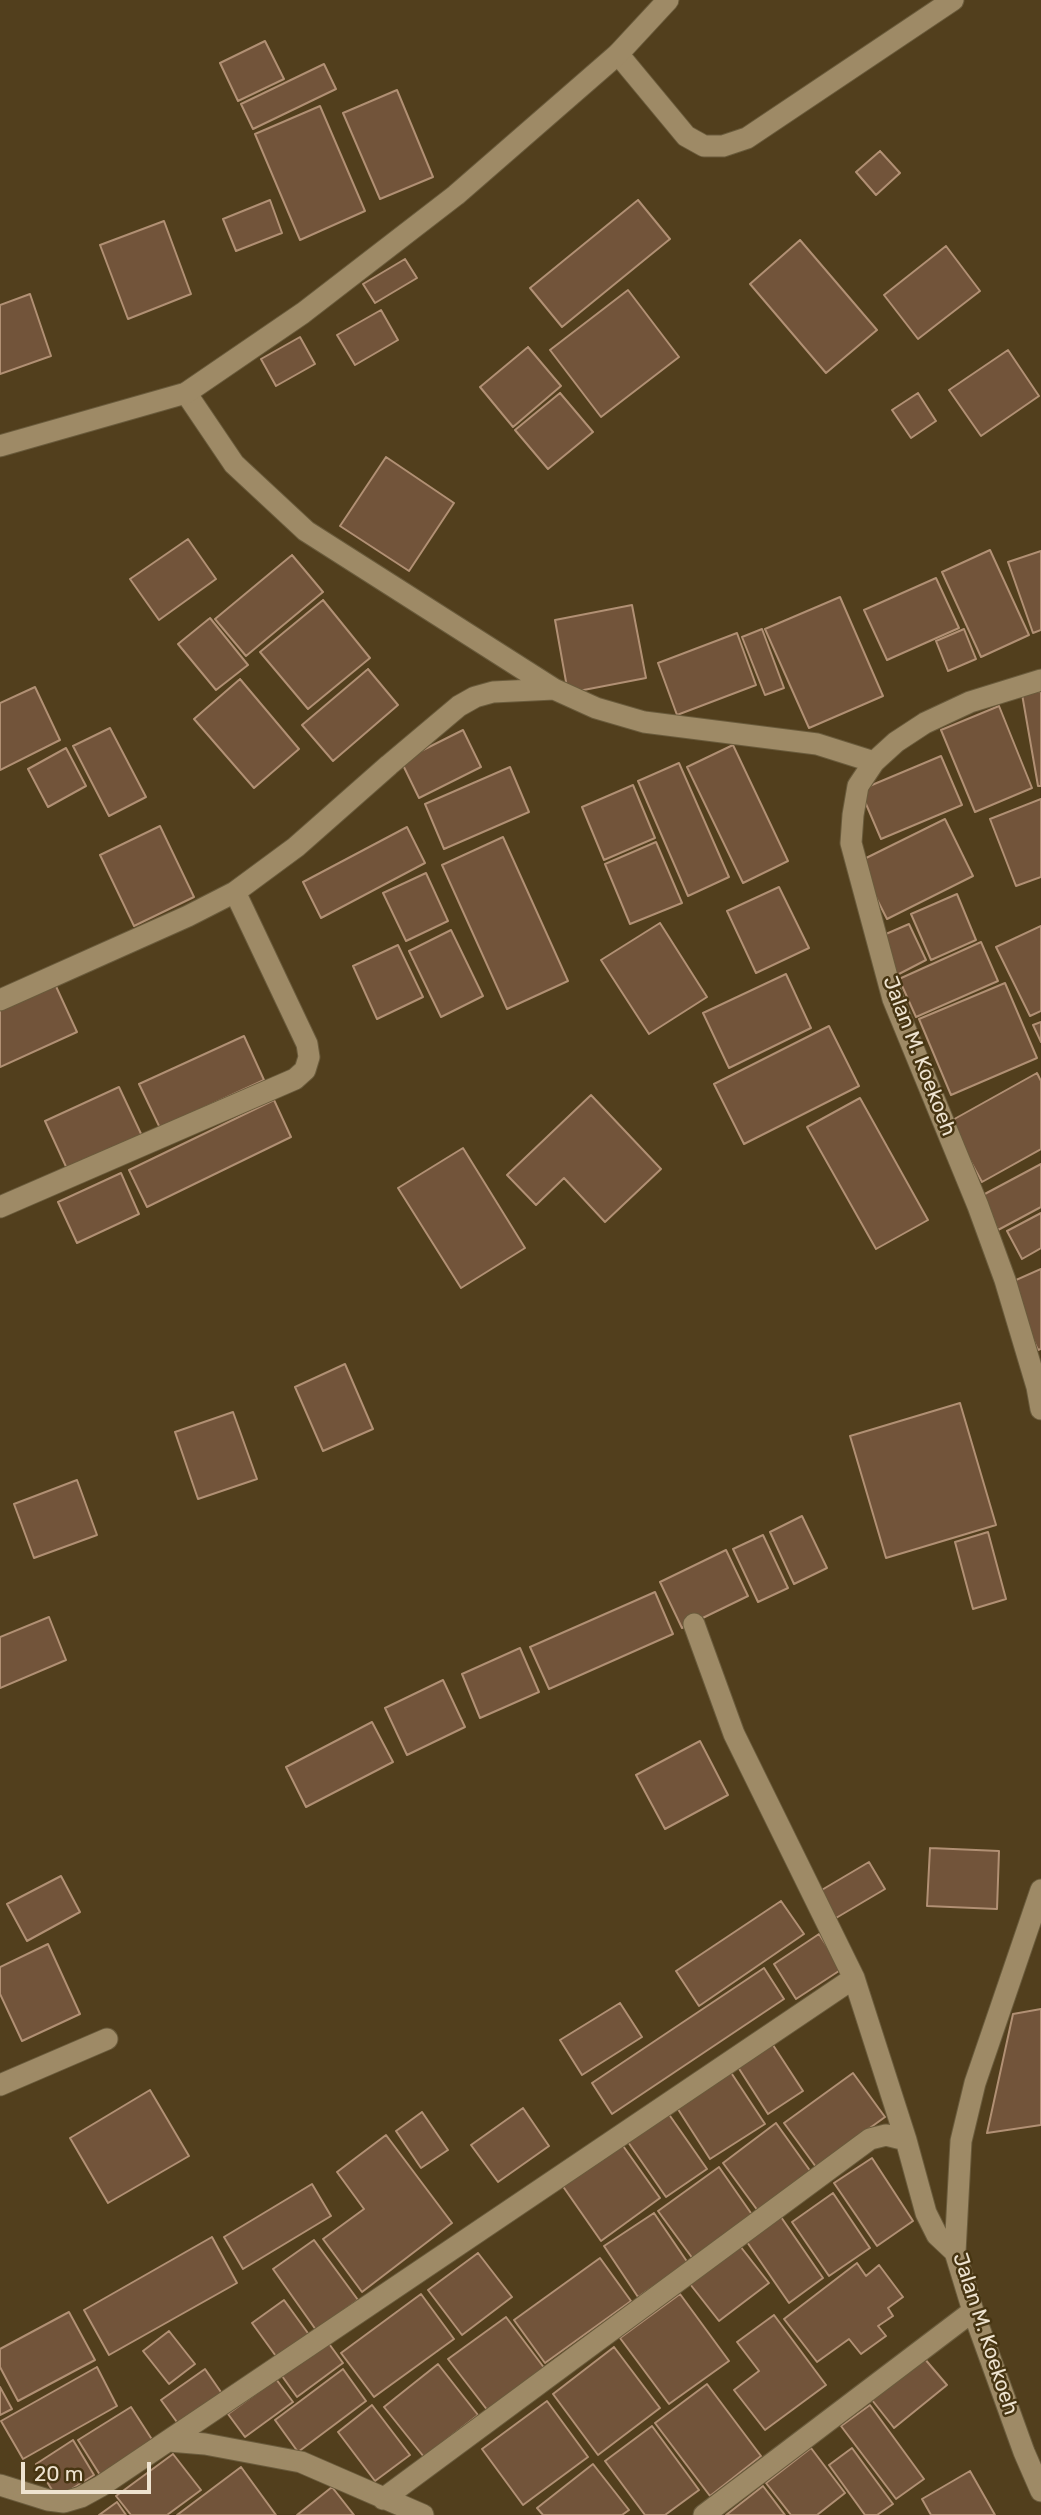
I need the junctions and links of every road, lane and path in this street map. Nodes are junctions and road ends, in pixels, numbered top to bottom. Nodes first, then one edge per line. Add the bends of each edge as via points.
1 (668, 0) edge
2 (953, 0) edge
3 (618, 54) junction
4 (186, 393) junction
5 (0, 446) edge
6 (1041, 680) edge
7 (554, 689) junction
8 (874, 762) junction
9 (236, 892) junction
10 (0, 1000) edge
11 (0, 1207) edge
12 (1039, 1385) edge
13 (1041, 1409) edge
14 (694, 1624) dead end
15 (1041, 1890) edge
16 (1035, 1920) edge
17 (854, 1978) junction
18 (107, 2039) dead end
19 (0, 2085) edge
20 (906, 2140) junction
21 (955, 2252) junction
22 (973, 2311) junction
23 (169, 2441) junction
24 (0, 2485) edge
25 (1041, 2491) edge
26 (383, 2499) junction
27 (424, 2515) edge
28 (704, 2515) edge

1 - 3 street
2 - 3 street via 747,138 723,146 704,146 686,136
3 - 4 street via 456,195 303,313
4 - 5 street
4 - 7 street via 234,464 306,531
6 - 8 street, Jalan M. Koekoeh via 925,723
7 - 8 street via 644,722 817,744
7 - 9 street via 493,692 460,706 296,847
8 - 12 street, Jalan M. Koekoeh via 858,786 851,843 893,999 978,1206
9 - 10 street
9 - 11 street via 307,1044 305,1070 295,1079
12 - 13 street, Jalan M. Koekoeh
14 - 17 street via 734,1734
15 - 16 street, Jalan M. Koekoeh
16 - 21 street, Jalan M. Koekoeh via 975,2083 961,2141
17 - 20 street
17 - 23 street
18 - 19 street
20 - 21 street via 926,2213 937,2235
20 - 26 street via 886,2135 870,2138
21 - 22 street, Jalan M. Koekoeh
22 - 25 street, Jalan M. Koekoeh
22 - 28 street
23 - 24 street via 101,2486 64,2502
23 - 26 street via 301,2462
26 - 27 street

